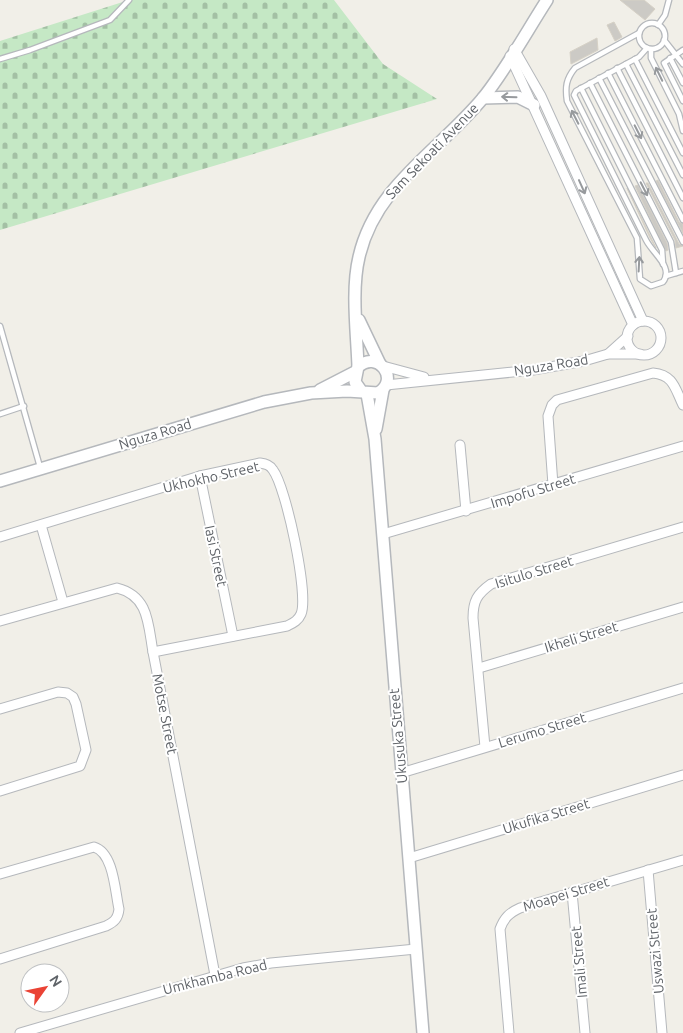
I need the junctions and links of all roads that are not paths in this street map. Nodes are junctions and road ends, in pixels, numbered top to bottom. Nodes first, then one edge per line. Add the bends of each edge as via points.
1 (129, 0) edge
2 (547, 0) edge
3 (669, 0) edge
4 (658, 25) junction
5 (639, 33) junction
6 (664, 40) junction
7 (649, 49) junction
8 (683, 50) edge
9 (512, 53) junction
10 (676, 54) junction
11 (0, 58) edge
12 (636, 58) junction
13 (670, 58) junction
14 (626, 64) junction
15 (683, 64) edge
16 (617, 68) junction
17 (608, 73) junction
18 (600, 78) junction
19 (590, 83) junction
20 (683, 83) edge
21 (536, 87) junction
22 (581, 88) junction
23 (528, 92) junction
24 (483, 98) junction
25 (683, 102) edge
26 (534, 105) junction
27 (683, 131) edge
28 (683, 153) edge
29 (683, 175) edge
30 (683, 198) edge
31 (683, 220) edge
32 (683, 242) edge
33 (663, 264) junction
34 (683, 271) edge
35 (676, 273) junction
36 (666, 276) junction
37 (357, 316) junction
38 (643, 321) junction
39 (633, 325) junction
40 (0, 326) edge
41 (628, 336) junction
42 (608, 354) junction
43 (640, 354) junction
44 (382, 365) junction
45 (357, 370) junction
46 (434, 379) junction
47 (384, 388) junction
48 (311, 393) junction
49 (365, 393) junction
50 (683, 405) edge
51 (24, 406) junction
52 (0, 413) edge
53 (375, 439) junction
54 (460, 445) dead end
55 (683, 446) edge
56 (40, 469) junction
57 (200, 476) junction
58 (0, 481) edge
59 (553, 485) junction
60 (466, 511) junction
61 (41, 525) junction
62 (683, 527) edge
63 (383, 534) junction
64 (0, 537) edge
65 (62, 602) junction
66 (683, 607) edge
67 (0, 621) edge
68 (233, 636) junction
69 (153, 652) junction
70 (479, 668) junction
71 (683, 688) edge
72 (0, 709) edge
73 (485, 747) junction
74 (401, 773) junction
75 (683, 775) edge
76 (0, 791) edge
77 (408, 858) junction
78 (683, 860) edge
79 (648, 870) junction
80 (0, 874) edge
81 (572, 892) junction
82 (416, 949) junction
83 (0, 958) edge
84 (215, 975) junction
85 (20, 1033) edge
86 (422, 1033) edge
87 (509, 1033) edge
88 (585, 1033) edge
89 (662, 1033) edge

1 - 11 lane via 110,20
2 - 9 street, Sam Sekoati Avenue
3 - 4 lane via 666,15
4 - 5 lane via 647,24
4 - 6 lane via 664,30
5 - 7 lane via 640,42
36 -> 5 lane via 656,286 647,285 640,279 637,238 567,101 565,87 575,68
6 - 7 lane via 660,47
6 - 10 lane
7 - 12 lane
27 -> 7 lane via 679,114
8 - 10 lane
9 - 21 street
9 - 23 street
9 - 24 street, Sam Sekoati Avenue
10 - 13 lane
10 - 15 lane
12 - 14 lane
12 - 28 lane
13 - 20 lane
13 - 25 lane via 664,63
14 - 16 lane
14 - 29 lane
16 - 17 lane
16 - 30 lane
17 - 18 lane
17 -> 31 lane
18 - 19 lane
18 - 32 lane
19 - 22 lane
19 -> 35 lane via 672,242
21 - 23 street
21 -> 38 street
22 - 33 lane via 662,250
22 - 33 lane via 574,95 648,243
23 - 26 street
26 -> 24 street via 518,97
24 - 37 street, Sam Sekoati Avenue via 402,179 377,211 358,258
26 - 39 street
33 - 36 lane
34 - 35 lane
35 - 36 lane
37 - 44 street, Sam Sekoati Avenue
37 - 45 street, Sam Sekoati Avenue
38 - 39 street
38 - 43 street via 657,326 661,342 655,351
39 - 41 street
40 - 51 lane
41 - 42 street, Nguza Road
41 - 43 street via 631,348
42 - 43 street, Nguza Road
42 - 46 street, Nguza Road via 534,370
44 - 45 street via 367,361
44 - 46 street, Nguza Road
44 - 47 street via 388,375
45 - 48 street, Nguza Road
45 - 49 street via 355,384
46 - 47 street, Nguza Road
47 - 49 street via 378,393
47 - 53 street, Ukusuka Street
48 - 49 street, Nguza Road
48 - 56 street, Nguza Road via 264,402
49 - 53 street, Ukusuka Street
50 - 59 street via 670,379 654,373 557,400 548,416
51 - 52 lane
51 - 56 lane
53 - 63 street, Ukusuka Street
54 - 60 street
55 - 59 street, Impofu Street
56 - 58 street, Nguza Road
57 - 61 street, Ukhokho Street
57 - 68 street, Iasi Street
57 - 68 street, Ukhokho Street via 268,464 283,493 293,535 302,613 297,621 287,626
59 - 60 street, Impofu Street
60 - 63 street, Impofu Street
61 - 64 street, Ukhokho Street
61 - 65 street
62 - 70 street, Isitulo Street via 491,584 479,592 473,603
63 - 74 street, Ukusuka Street
65 - 67 street, Motse Street
65 - 69 street, Motse Street via 117,588 130,591 145,610
66 - 70 street, Ikheli Street
68 - 69 street, Ukhokho Street
69 - 84 street, Motse Street
70 - 73 street, Isitulo Street
71 - 73 street, Lerumo Street
72 - 76 street via 58,692 67,693 76,704 86,750 80,766
73 - 74 street, Lerumo Street
74 - 77 street, Ukusuka Street
75 - 77 street, Ukufika Street
77 - 82 street, Ukusuka Street
78 - 79 street, Moapei Street
79 - 81 street, Moapei Street
79 - 89 street, Uswazi Street
80 - 83 street via 94,847 105,854 109,862 119,910 114,922 106,926
81 - 87 street, Moapei Street via 520,908 503,920 500,929
81 - 88 street, Imali Street
82 - 84 street, Umkhamba Road via 271,962
82 - 86 street, Ukusuka Street
84 - 85 street, Umkhamba Road

